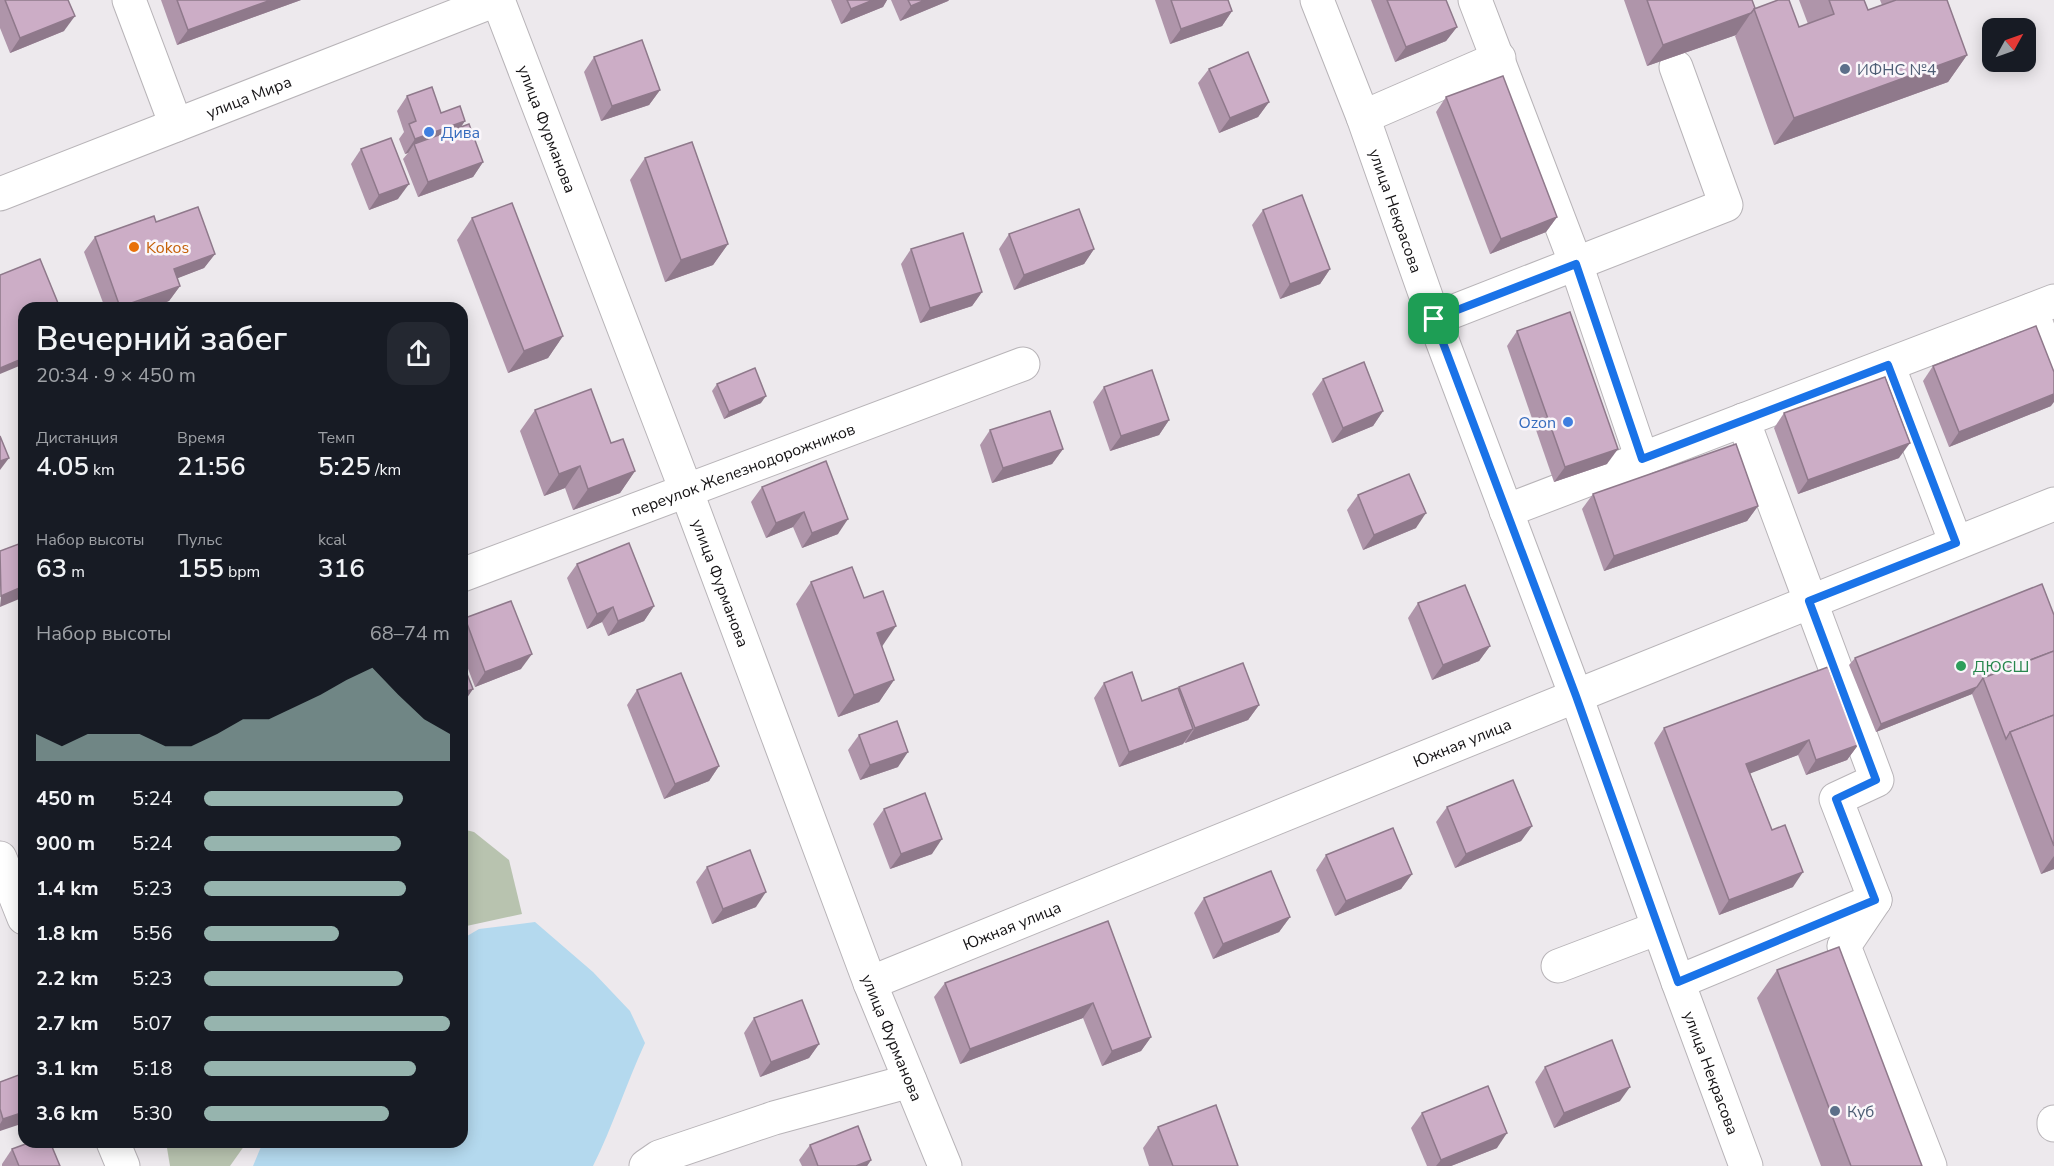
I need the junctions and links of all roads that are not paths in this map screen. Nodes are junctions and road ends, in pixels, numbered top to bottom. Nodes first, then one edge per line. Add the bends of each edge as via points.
1 (129, 0) edge
2 (497, 0) edge
3 (1317, 0) edge
4 (1475, 0) edge
5 (1499, 58) junction
6 (1676, 67) dead end
7 (1363, 117) junction
8 (176, 125) junction
9 (0, 194) edge
10 (1576, 264) junction
11 (2043, 306) edge
12 (1434, 319) junction
13 (1023, 364) dead end
14 (1888, 365) junction
15 (2054, 369) edge
16 (1743, 420) junction
17 (1642, 459) junction
18 (686, 490) junction
19 (2054, 504) edge
20 (1506, 511) junction
21 (1956, 543) junction
22 (468, 572) edge
23 (1809, 601) junction
24 (1576, 696) junction
25 (0, 858) edge
26 (1875, 900) junction
27 (18, 903) edge
28 (1659, 928) junction
29 (1558, 966) dead end
30 (1678, 982) junction
31 (870, 983) junction
32 (910, 1081) junction
33 (116, 1148) edge
34 (123, 1166) edge
35 (646, 1166) edge
36 (945, 1166) edge
37 (1746, 1166) edge
38 (1930, 1166) edge

1 - 8 street
2 - 8 street, улица Мира
2 - 18 street, улица Фурманова
3 - 7 street, улица Некрасова
4 - 5 street
5 - 7 street
5 - 10 street
6 - 10 street via 1726,205
7 - 12 street, улица Некрасова
8 - 9 street, улица Мира
10 - 12 street
10 - 17 street
11 - 14 street
11 - 15 street
12 - 20 street, улица Некрасова
13 - 18 street, переулок Железнодорожников
14 - 16 street
14 - 21 street
16 - 17 street
16 - 23 street
17 - 20 street
18 - 22 street, переулок Железнодорожников
18 - 31 street, улица Фурманова
19 - 21 street, Южная улица
20 - 24 street, улица Некрасова
21 - 23 street, Южная улица
23 - 24 street, Южная улица
23 - 26 street via 1876,780 1836,799
24 - 28 street, улица Некрасова
24 - 31 street, Южная улица
25 - 27 street
26 - 30 street
26 - 38 street via 1844,946
28 - 29 street
28 - 30 street, улица Некрасова
30 - 37 street, улица Некрасова
31 - 32 street, улица Фурманова
32 - 35 street via 774,1118 659,1157
32 - 36 street, улица Фурманова
33 - 34 street

